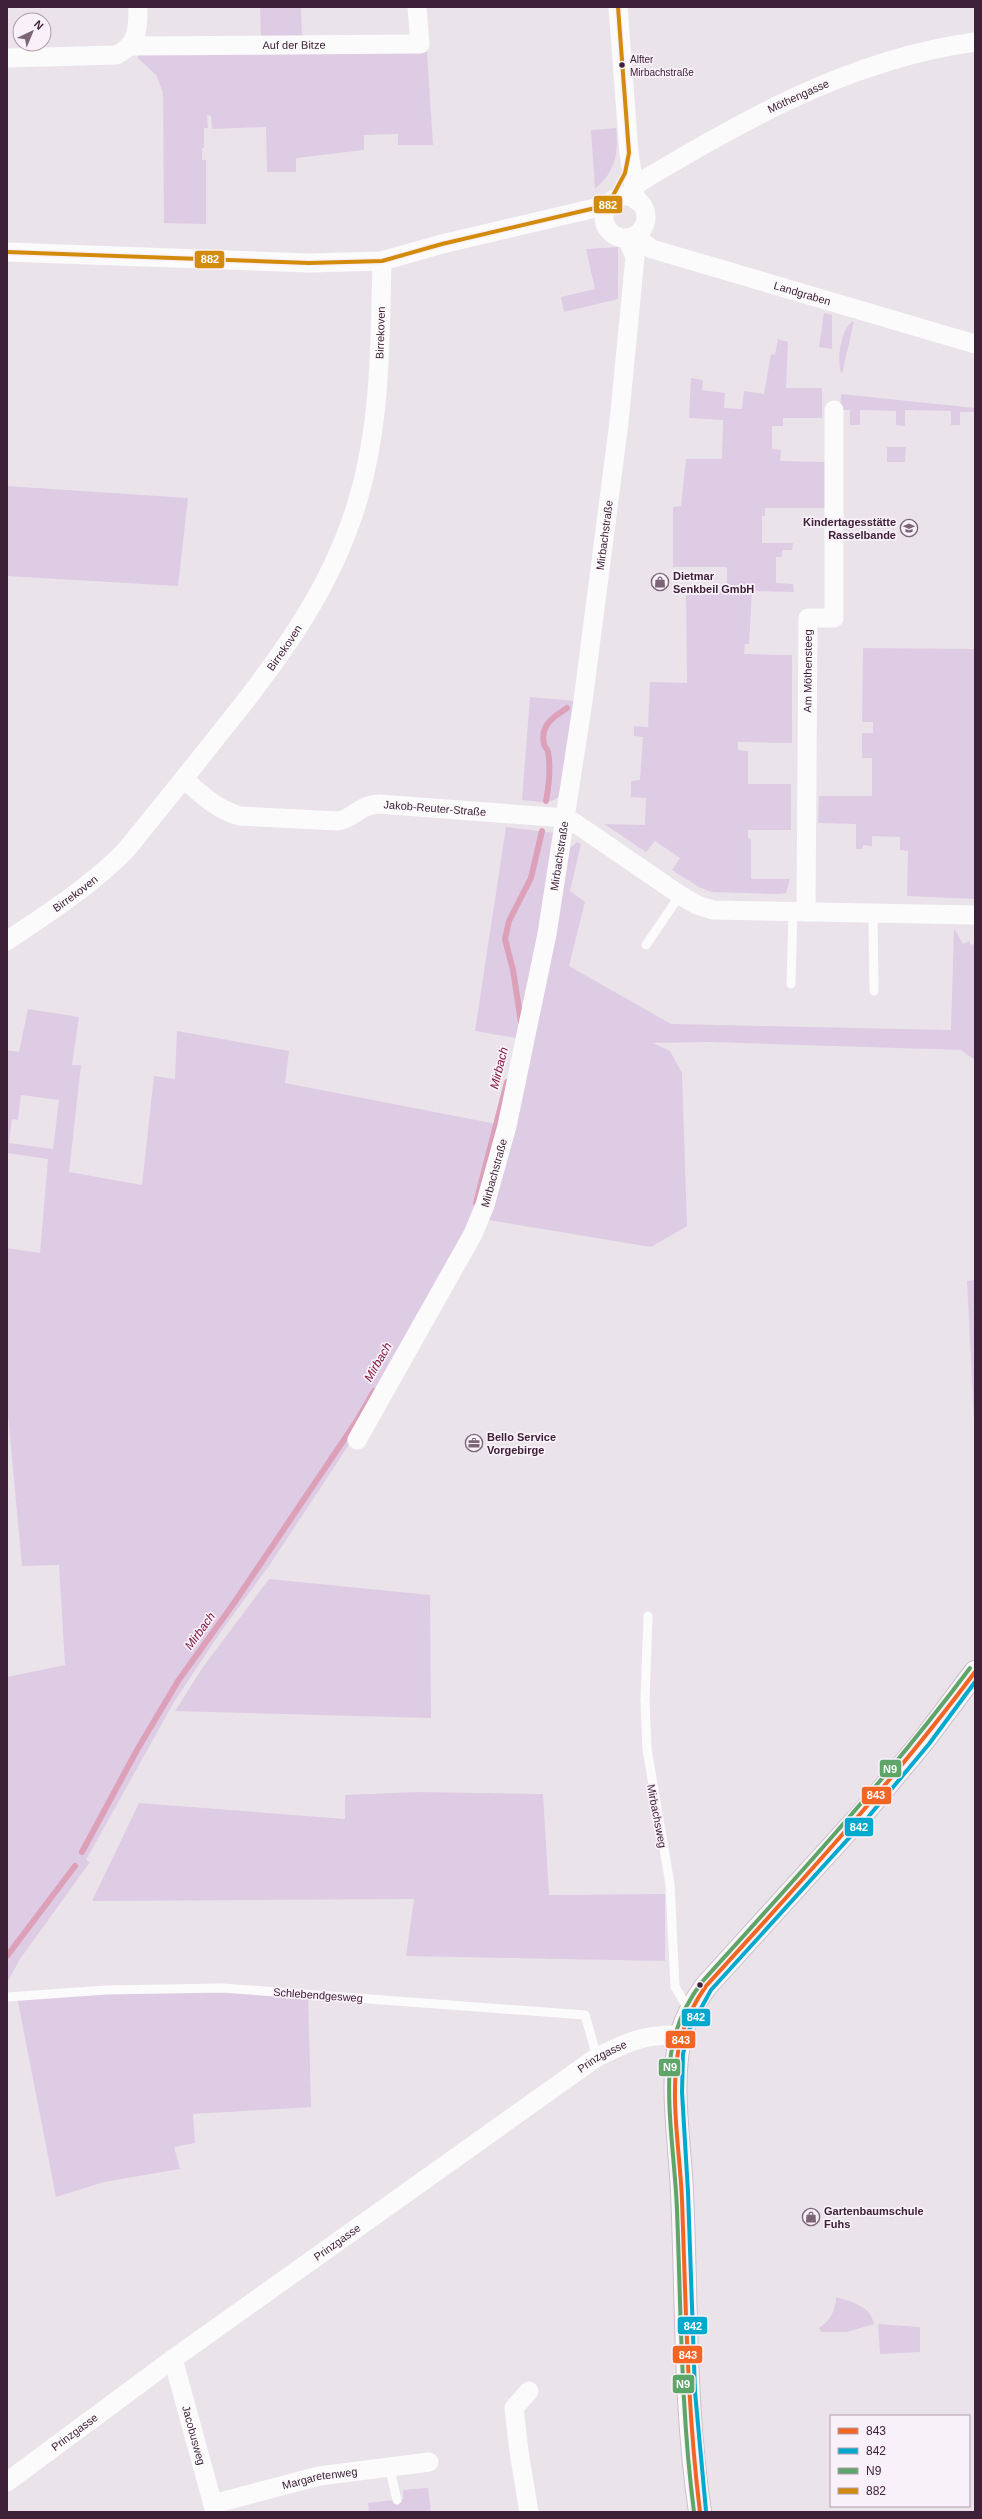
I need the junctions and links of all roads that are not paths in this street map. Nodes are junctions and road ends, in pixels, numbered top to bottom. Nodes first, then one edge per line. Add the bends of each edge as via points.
1 (138, 7) edge
2 (417, 7) edge
3 (618, 7) edge
4 (975, 42) edge
5 (131, 46) junction
6 (7, 58) edge
7 (630, 153) junction
8 (635, 192) junction
9 (609, 204) junction
10 (568, 215) junction
11 (606, 225) junction
12 (631, 237) junction
13 (7, 252) edge
14 (382, 262) junction
15 (975, 344) edge
16 (834, 410) dead end
17 (184, 779) junction
18 (565, 818) junction
19 (680, 895) junction
20 (800, 912) junction
21 (873, 913) junction
22 (975, 915) edge
23 (7, 941) edge
24 (646, 945) dead end
25 (791, 984) dead end
26 (874, 991) dead end
27 (357, 1440) dead end
28 (648, 1616) dead end
29 (975, 1672) edge
30 (7, 1997) edge
31 (690, 2011) junction
32 (681, 2035) junction
33 (598, 2057) junction
34 (173, 2359) junction
35 (529, 2391) dead end
36 (429, 2462) dead end
37 (389, 2466) junction
38 (7, 2482) edge
39 (397, 2500) dead end
40 (214, 2508) edge
41 (529, 2512) edge
42 (700, 2512) edge

1 - 5 street via 138,30
2 - 5 street, Auf der Bitze via 420,44
3 - 7 street
4 - 8 street, Möthengasse via 923,51 842,77 766,110
5 - 6 street via 108,56
7 - 8 street
7 - 9 street via 625,174
8 - 9 street
8 - 12 street via 646,218 640,231
9 - 10 street
9 - 11 street via 604,214
10 - 11 street via 586,217
10 - 14 street via 442,244
11 - 12 street via 614,235
12 - 15 street, Landgraben via 652,249
12 - 18 street, Mirbachstraße via 635,256 619,422 583,702
13 - 14 street via 309,263
14 - 17 street, Birrekoven via 377,406 368,459 350,526 326,582 270,671
16 - 20 street, Am Möthensteeg via 834,618 808,618
17 - 18 street, Jakob-Reuter-Straße via 215,805 240,816 338,821 348,818 361,807 379,804
17 - 23 street, Birrekoven via 112,865
18 - 19 street, Jakob-Reuter-Straße
18 - 27 street, Mirbachstraße via 547,934 527,1032 485,1205 473,1234
19 - 20 street, Jakob-Reuter-Straße via 697,906 714,910
19 - 24 lane
20 - 21 street, Jakob-Reuter-Straße
20 - 25 lane
21 - 22 street, Jakob-Reuter-Straße
21 - 26 lane
28 - 31 lane, Mirbachsweg via 645,1700 647,1749 670,1884 675,1986
29 - 31 street via 892,1779 805,1879 719,1971
30 - 33 lane, Schlebendgesweg via 107,1990 222,1988 585,2016
31 - 32 street
32 - 33 street, Prinzgasse via 655,2034 630,2041
32 - 42 street via 676,2088 688,2360 695,2478
33 - 34 street, Prinzgasse
34 - 38 street, Prinzgasse
34 - 40 street, Jacobusweg
35 - 41 street via 514,2408
36 - 37 street, Margaretenweg
37 - 39 lane
37 - 40 street, Margaretenweg via 319,2476

